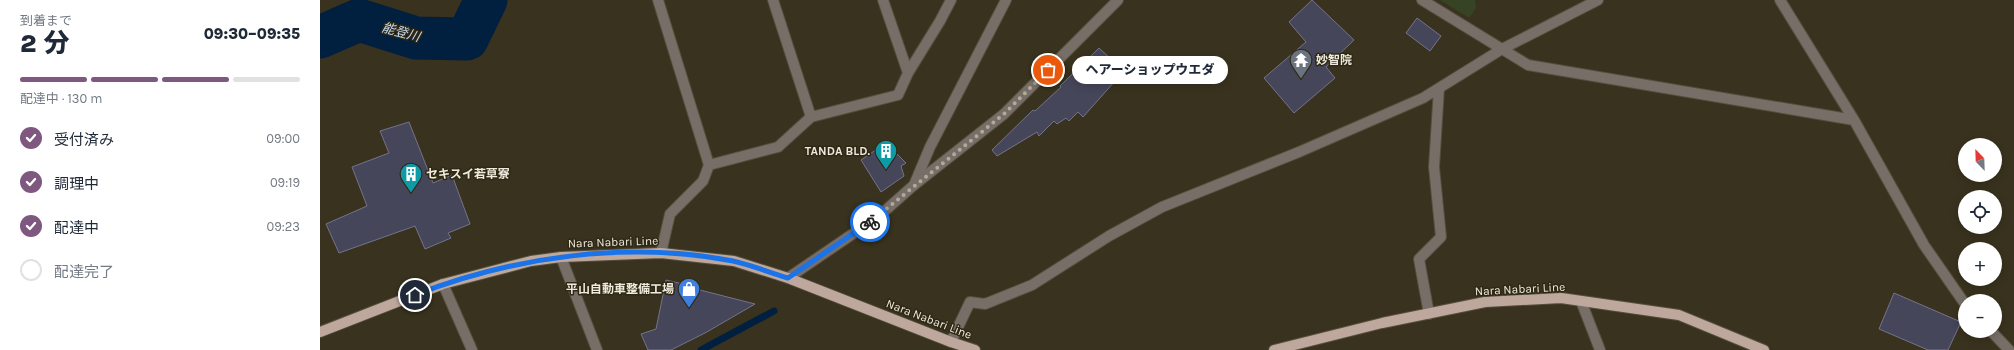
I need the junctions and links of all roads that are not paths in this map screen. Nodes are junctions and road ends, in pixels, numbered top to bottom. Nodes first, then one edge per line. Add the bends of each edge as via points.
1 (658, 0) edge
2 (773, 0) edge
3 (883, 0) edge
4 (951, 0) edge
5 (1006, 0) edge
6 (1118, 0) edge
7 (1422, 0) edge
8 (1598, 0) edge
9 (1780, 0) edge
10 (1502, 49) junction
11 (908, 73) junction
12 (1439, 88) junction
13 (811, 117) junction
14 (1854, 120) junction
15 (709, 165) junction
16 (914, 185) junction
17 (660, 253) junction
18 (561, 257) junction
19 (788, 278) junction
20 (443, 284) junction
21 (1958, 294) edge
22 (1581, 301) junction
23 (1429, 314) junction
24 (320, 332) edge
25 (1998, 338) edge
26 (951, 342) junction
27 (472, 350) edge
28 (597, 350) edge
29 (975, 350) edge
30 (1274, 350) edge
31 (1600, 350) edge
32 (1764, 350) edge
33 (2009, 350) edge

1 - 15 street
2 - 13 street
3 - 11 street
4 - 11 street
5 - 16 street via 930,147
6 - 16 street via 1004,114
7 - 10 street
8 - 10 street
9 - 14 street
10 - 12 street
10 - 14 street via 1528,64
11 - 13 street via 898,95
12 - 23 street via 1434,167 1441,237 1419,259
12 - 26 street via 1423,98 1299,152 1162,206 1032,285 985,304 970,302
13 - 15 street via 778,147
14 - 21 street via 1924,245
15 - 17 street via 703,181 670,214
16 - 19 street via 879,216
17 - 18 main road, Nara Nabari Line
17 - 19 main road, Nara Nabari Line via 734,261
18 - 20 main road, Nara Nabari Line via 532,261
18 - 28 street
19 - 26 main road, Nara Nabari Line
20 - 24 main road, Nara Nabari Line
20 - 27 street
22 - 23 main road, Nara Nabari Line via 1561,298 1485,302
22 - 31 street
22 - 32 main road, Nara Nabari Line via 1679,314
23 - 30 main road, Nara Nabari Line
25 - 33 street
26 - 29 main road, Nara Nabari Line

